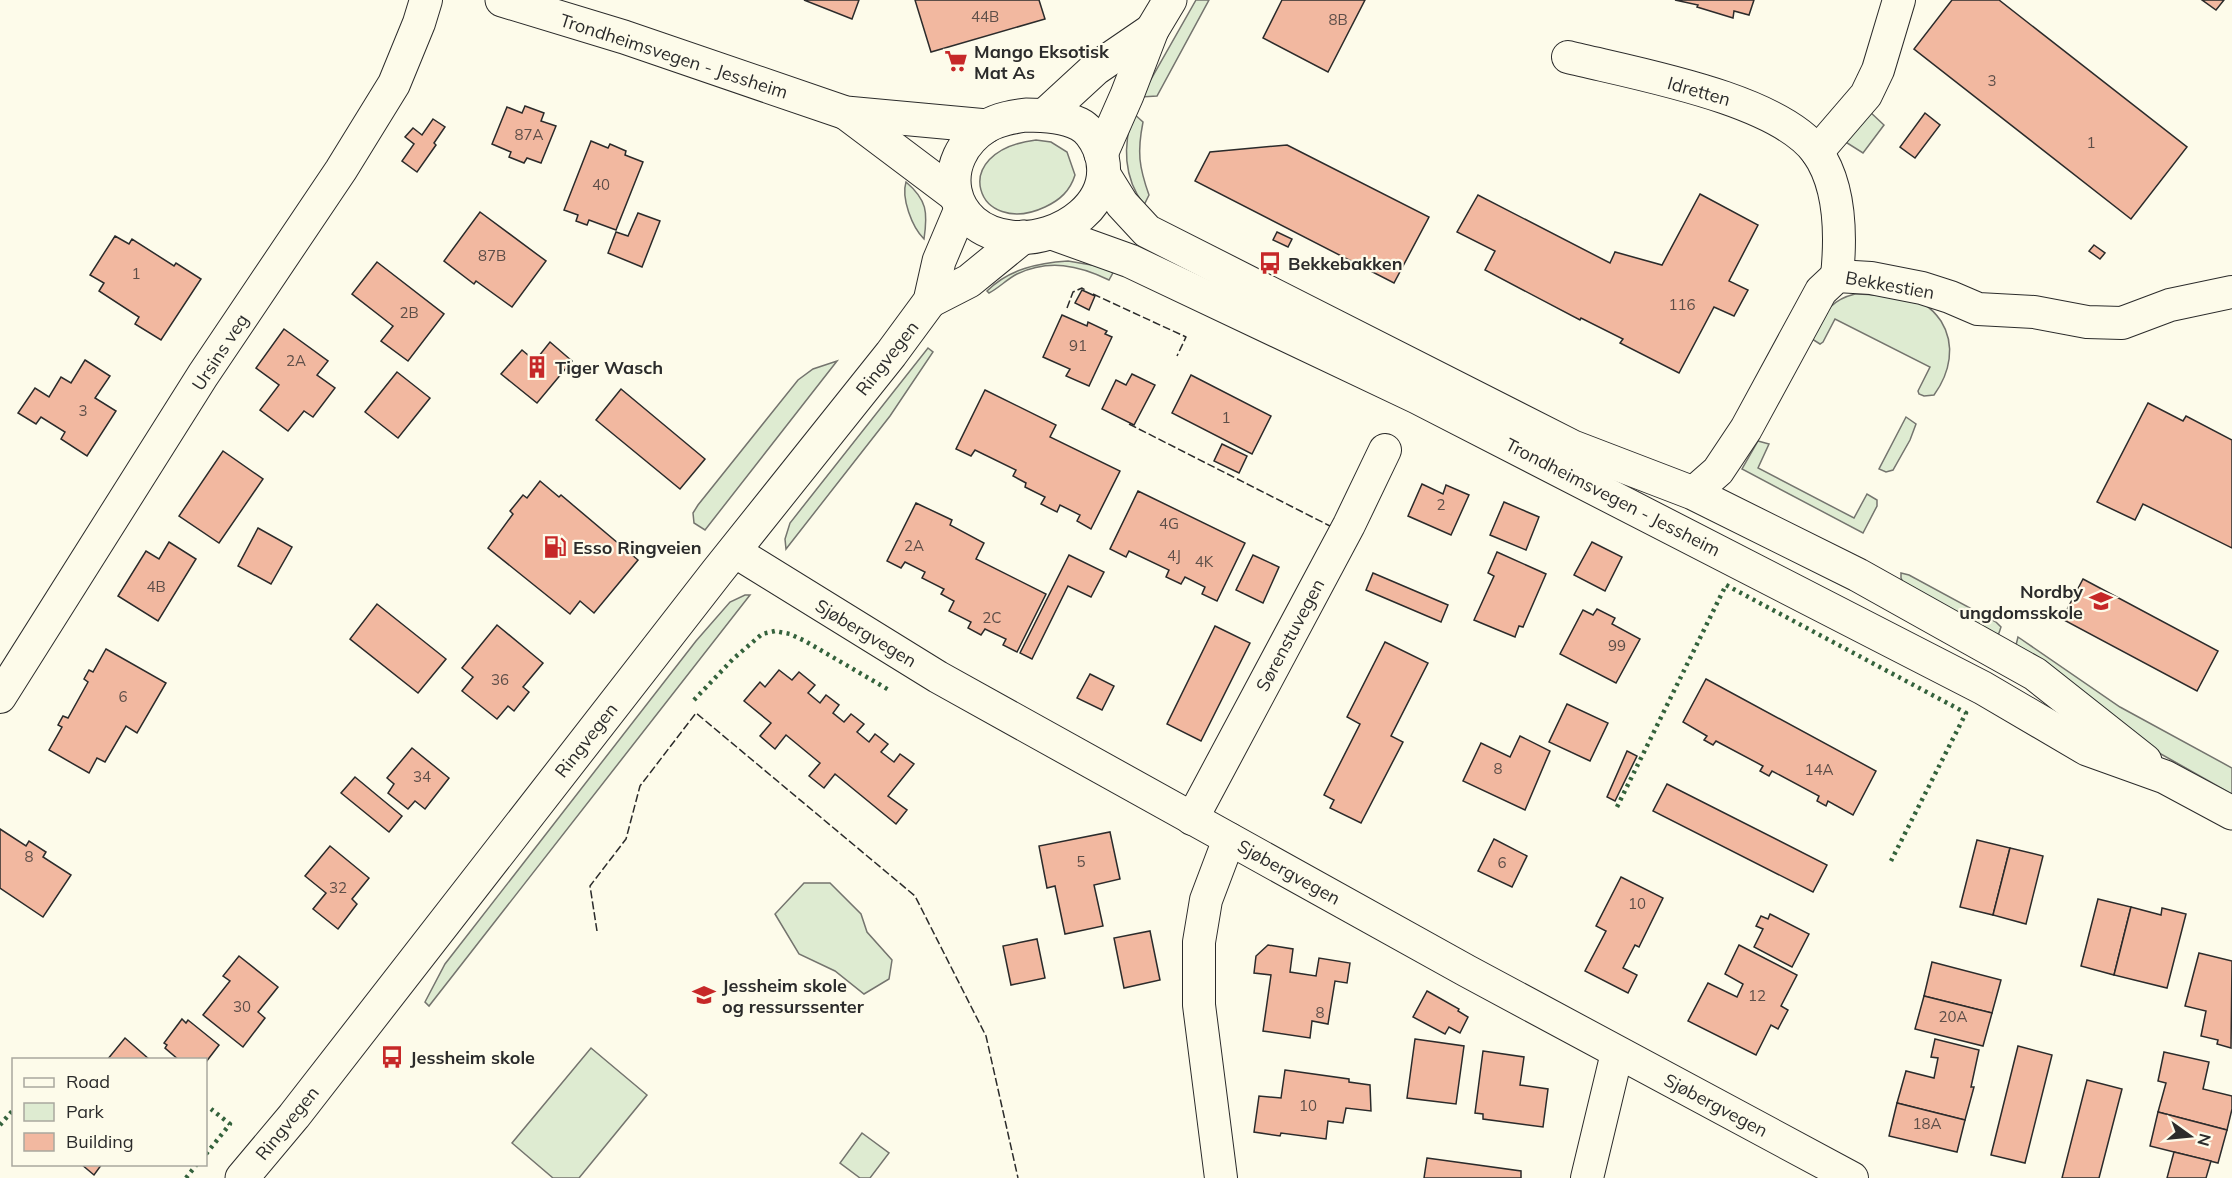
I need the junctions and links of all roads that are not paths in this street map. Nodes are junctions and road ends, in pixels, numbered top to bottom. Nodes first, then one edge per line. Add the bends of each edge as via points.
1 (426, 0) edge
2 (502, 0) edge
3 (1170, 0) edge
4 (1899, 0) edge
5 (1152, 30) junction
6 (1568, 57) dead end
7 (846, 113) junction
8 (1045, 115) junction
9 (987, 126) junction
10 (1817, 152) junction
11 (1102, 164) junction
12 (958, 202) junction
13 (1038, 235) junction
14 (1837, 276) junction
15 (2232, 292) edge
16 (930, 301) junction
17 (1385, 450) dead end
18 (1694, 493) junction
19 (734, 551) junction
20 (0, 697) edge
21 (2165, 777) junction
22 (2232, 813) edge
23 (1191, 819) junction
24 (1229, 839) junction
25 (1617, 1053) junction
26 (242, 1178) edge
27 (1221, 1178) edge
28 (1587, 1178) edge
29 (1852, 1178) edge

1 - 20 street, Ursins veg via 394,84 203,375
2 - 7 main road, Trondheimsvegen - Jessheim
3 - 5 main road
4 - 10 street via 1878,70 1866,95
5 - 8 main road via 1095,69
5 - 11 main road
6 - 10 street, Idretten via 1748,106 1781,120
7 - 9 main road, Trondheimsvegen - Jessheim
7 - 12 main road, Trondheimsvegen - Jessheim
8 - 9 main road via 1002,119
8 - 11 main road via 1081,125 1095,138
9 - 12 main road via 959,154 954,177
10 - 14 street, Idretten via 1829,174 1834,196
11 - 13 main road via 1099,192 1087,210 1070,224
11 - 18 main road, Trondheimsvegen - Jessheim via 1122,204 1147,231 1573,447
12 - 13 main road via 976,225 991,233 1011,238
12 - 16 main road, Ringvegen
13 - 16 main road, Ringvegen via 969,281
13 - 21 main road, Trondheimsvegen - Jessheim via 1130,261 1417,397 1983,688 2086,749
14 - 15 street, Bekkestien via 1922,288 1978,309 2034,312 2087,322 2122,323 2170,304
14 - 18 street, Bekkestien via 1821,291 1718,471
16 - 19 main road, Ringvegen
17 - 23 street, Sørenstuvegen via 1349,525
18 - 21 main road, Trondheimsvegen - Jessheim via 1858,575 2026,669
19 - 23 street, Sjøbergvegen via 938,677
19 - 26 main road, Ringvegen
21 - 22 main road, Trondheimsvegen - Jessheim
23 - 24 street, Sjøbergvegen
24 - 25 street, Sjøbergvegen
24 - 27 street via 1206,900 1199,942 1199,1005
25 - 28 street
25 - 29 street, Sjøbergvegen

